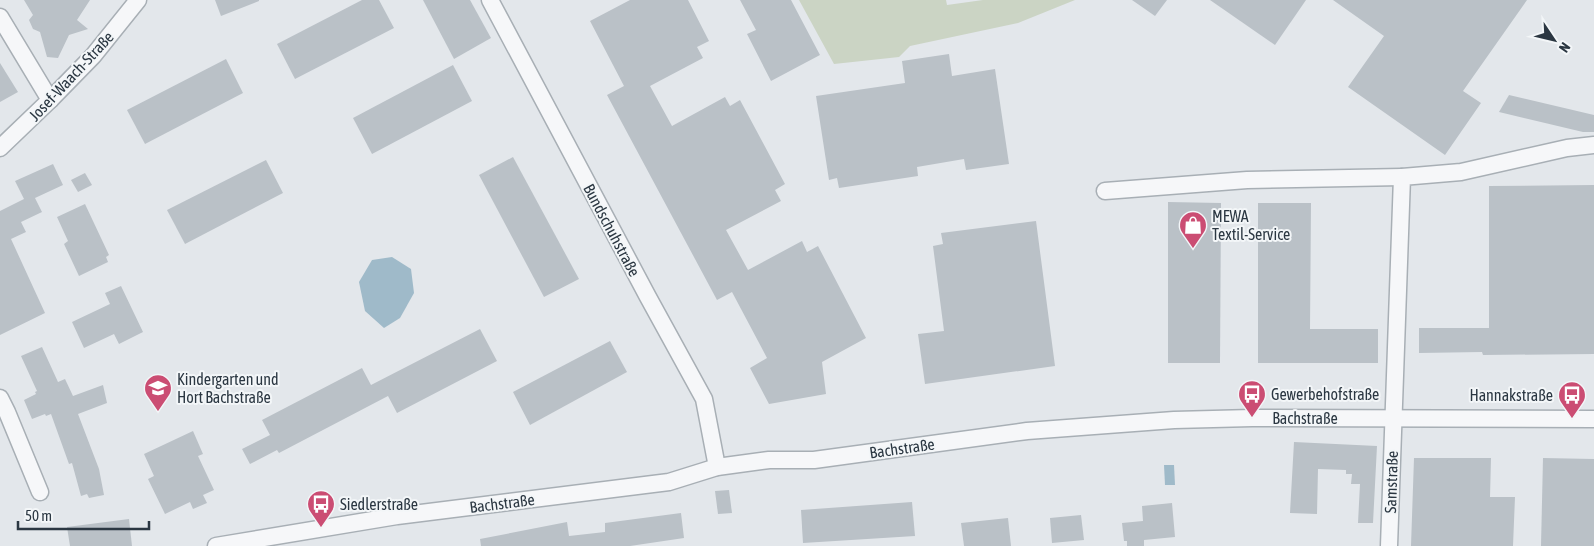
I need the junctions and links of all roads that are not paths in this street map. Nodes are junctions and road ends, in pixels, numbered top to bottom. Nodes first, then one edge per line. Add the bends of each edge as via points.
1 (138, 0) edge
2 (490, 0) edge
3 (0, 17) edge
4 (50, 100) junction
5 (1594, 145) edge
6 (0, 148) edge
7 (1402, 177) junction
8 (1105, 191) dead end
9 (0, 398) edge
10 (1393, 417) junction
11 (1594, 419) edge
12 (717, 466) junction
13 (40, 492) dead end
14 (266, 542) edge
15 (216, 546) edge
16 (1389, 546) edge

1 - 4 street, Josef-Waach-Straße via 93,56
2 - 12 street, Bundschuhstraße via 704,399
3 - 4 street
4 - 6 street, Josef-Waach-Straße
5 - 7 street via 1461,172
7 - 8 street via 1246,180
7 - 10 street
9 - 13 street
10 - 11 street, Bachstraße
10 - 12 street, Bachstraße via 1174,420 1027,431 814,460 770,460
10 - 16 street, Samstraße
12 - 14 street, Bachstraße via 669,482 397,516
14 - 15 street, Bachstraße

